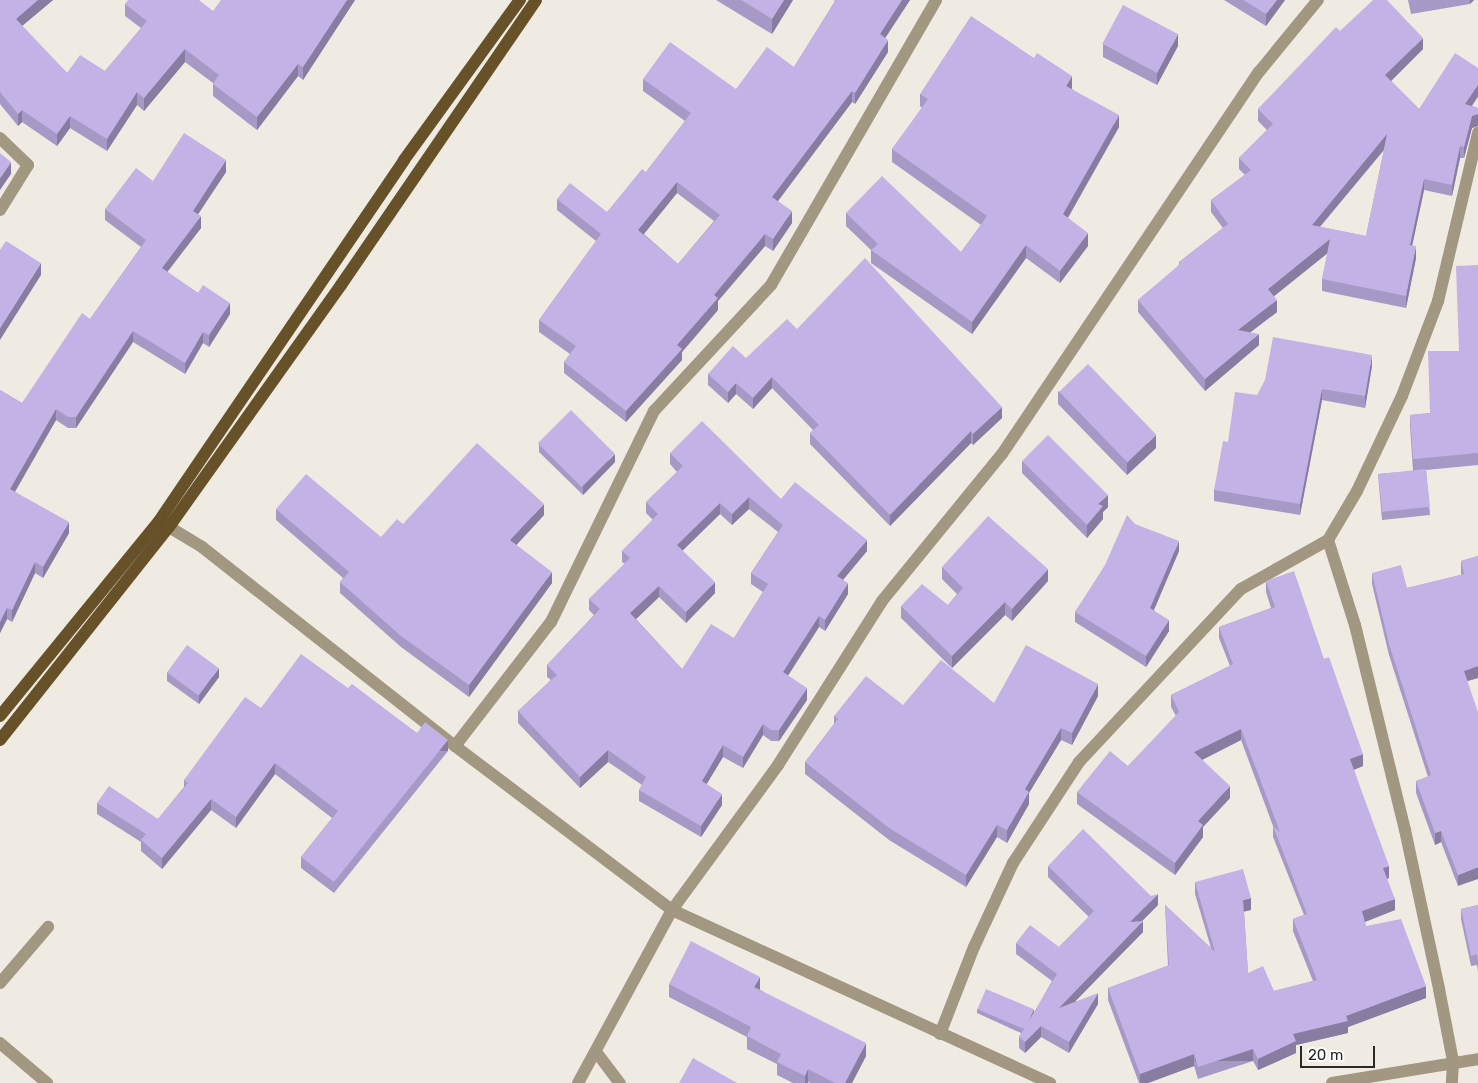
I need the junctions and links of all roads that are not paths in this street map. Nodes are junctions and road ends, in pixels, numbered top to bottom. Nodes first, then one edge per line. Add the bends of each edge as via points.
1 (520, 0) edge
2 (536, 0) edge
3 (936, 0) edge
4 (1318, 0) edge
5 (489, 43) junction
6 (500, 52) junction
7 (1478, 134) edge
8 (0, 138) edge
9 (0, 210) edge
10 (169, 527) junction
11 (1328, 540) junction
12 (0, 716) edge
13 (0, 740) edge
14 (455, 746) junction
15 (672, 910) junction
16 (48, 927) dead end
17 (0, 983) edge
18 (940, 1034) junction
19 (0, 1042) edge
20 (596, 1053) junction
21 (1478, 1059) edge
22 (1453, 1061) junction
23 (47, 1083) edge
24 (578, 1083) edge
25 (620, 1083) edge
26 (1050, 1083) edge
27 (1332, 1083) edge
28 (1452, 1083) edge

1 - 5 main road
2 - 6 main road
3 - 14 street via 771,285 654,411 551,622
4 - 15 street via 1259,72 1002,454 882,601 778,765
5 - 6 main road
5 - 12 main road via 404,160 159,521
6 - 10 main road via 341,285
7 - 11 street via 1438,301 1402,396 1357,491
8 - 9 street via 28,165
10 - 13 main road
10 - 14 street via 202,547
11 - 18 street via 1241,589 1079,762 1013,863 974,947
11 - 22 street via 1355,625 1405,830
14 - 15 street
15 - 18 street
15 - 20 street
16 - 17 street
18 - 26 street
19 - 23 street
20 - 24 street
20 - 25 street
21 - 22 street
22 - 27 street
22 - 28 street

